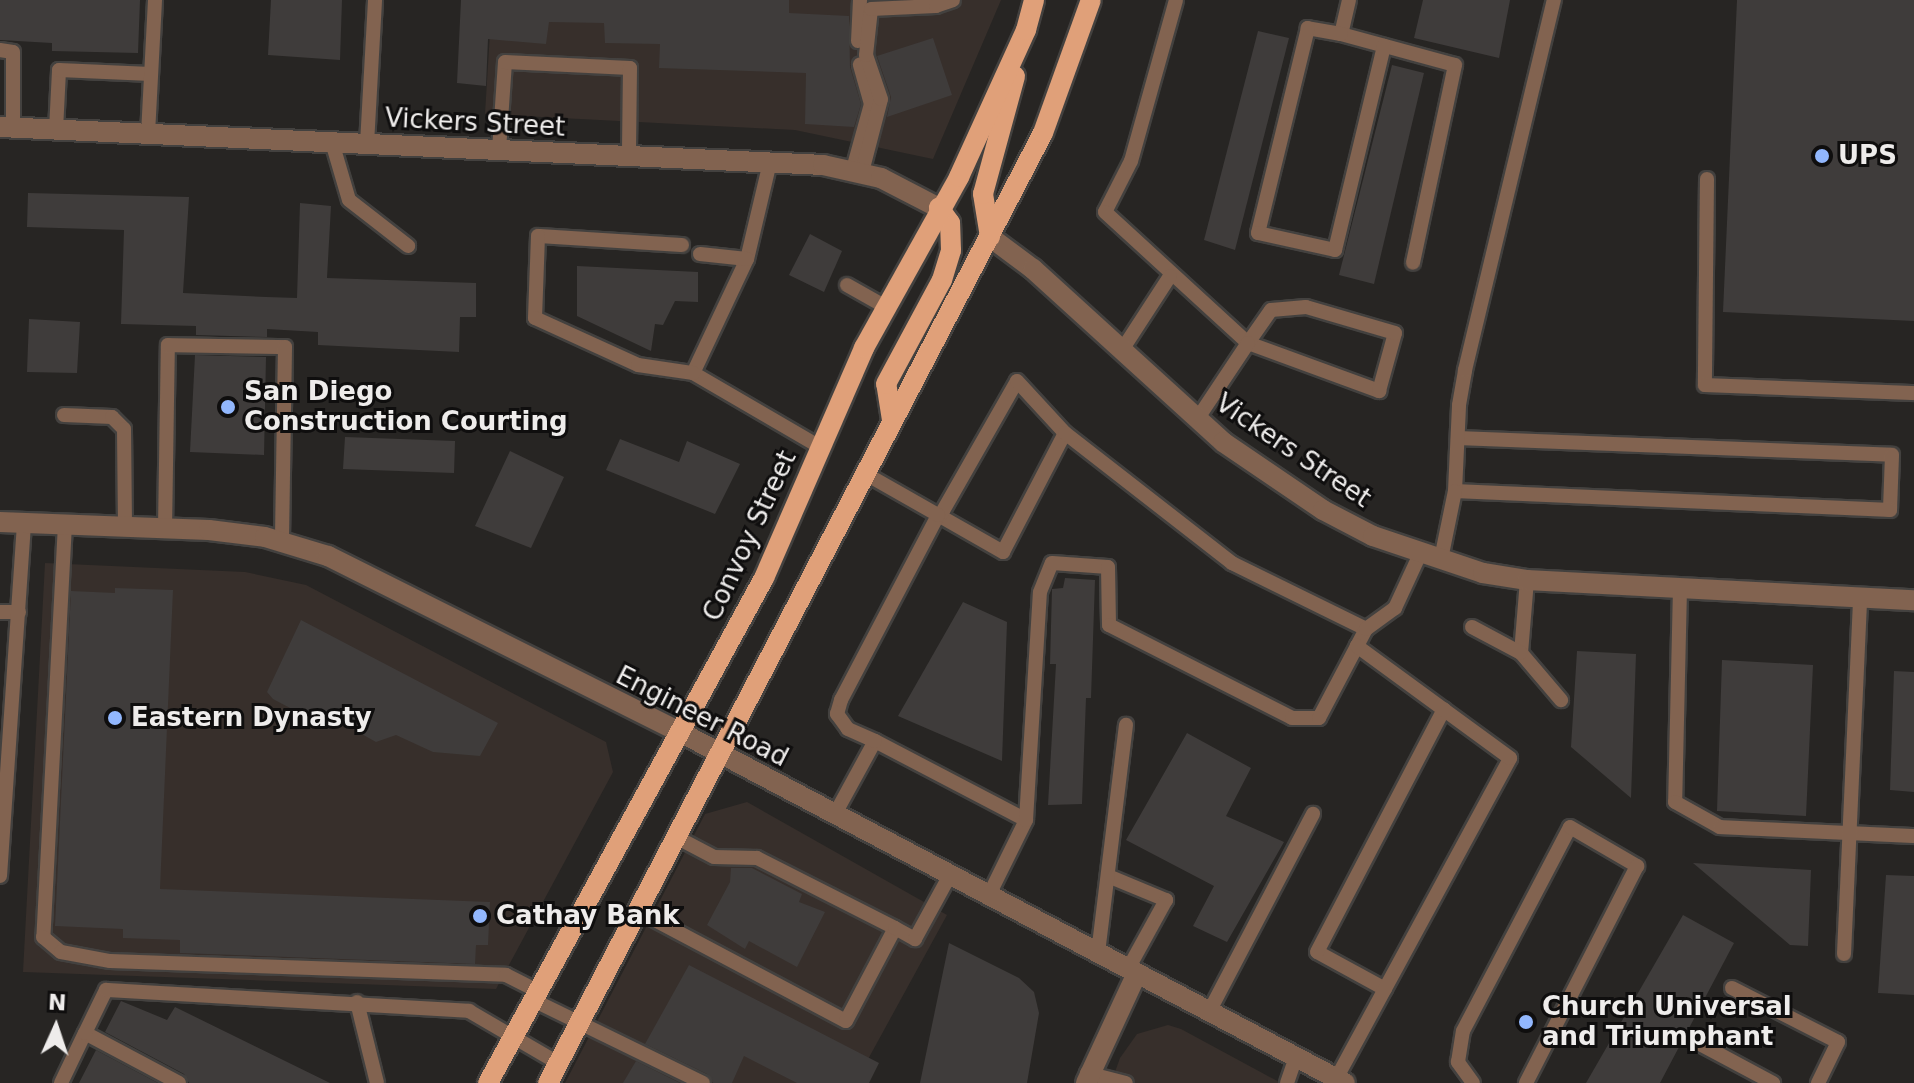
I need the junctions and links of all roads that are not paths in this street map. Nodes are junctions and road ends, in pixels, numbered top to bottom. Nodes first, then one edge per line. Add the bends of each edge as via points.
1 (155, 0) edge
2 (375, 0) edge
3 (860, 0) edge
4 (953, 0) edge
5 (1034, 0) edge
6 (1091, 0) edge
7 (1176, 0) edge
8 (1349, 0) edge
9 (1554, 0) edge
10 (1026, 30) junction
11 (1341, 34) junction
12 (1384, 46) junction
13 (0, 50) edge
14 (151, 74) junction
15 (7, 128) edge
16 (56, 130) junction
17 (148, 134) junction
18 (332, 142) junction
19 (367, 144) junction
20 (499, 150) junction
21 (629, 156) junction
22 (770, 162) junction
23 (858, 171) junction
24 (1707, 179) dead end
25 (939, 208) junction
26 (990, 237) junction
27 (682, 245) dead end
28 (408, 246) dead end
29 (700, 254) dead end
30 (747, 259) junction
31 (1413, 263) dead end
32 (1170, 276) junction
33 (847, 285) dead end
34 (886, 307) junction
35 (1248, 343) junction
36 (1122, 350) junction
37 (693, 373) junction
38 (1914, 393) edge
39 (64, 415) dead end
40 (1198, 418) junction
41 (892, 420) junction
42 (1065, 433) junction
43 (1458, 438) junction
44 (820, 447) junction
45 (864, 473) junction
46 (1455, 491) junction
47 (939, 516) junction
48 (0, 522) edge
49 (24, 523) junction
50 (65, 524) junction
51 (125, 527) junction
52 (165, 528) junction
53 (282, 544) junction
54 (1421, 552) junction
55 (1441, 559) junction
56 (1527, 580) junction
57 (1680, 588) junction
58 (1860, 597) junction
59 (1914, 600) edge
60 (0, 612) edge
61 (19, 612) junction
62 (1472, 627) dead end
63 (1366, 629) junction
64 (1357, 646) junction
65 (1521, 653) junction
66 (1561, 700) dead end
67 (1444, 709) junction
68 (1126, 725) dead end
69 (678, 731) junction
70 (875, 741) junction
71 (721, 754) junction
72 (835, 814) junction
73 (1313, 814) dead end
74 (1026, 820) junction
75 (1850, 833) junction
76 (1914, 836) edge
77 (676, 837) junction
78 (950, 875) junction
79 (0, 876) edge
80 (1108, 876) junction
81 (989, 895) junction
82 (638, 911) junction
83 (895, 928) junction
84 (1098, 953) junction
85 (1844, 954) dead end
86 (1132, 971) junction
87 (1732, 988) dead end
88 (1385, 989) junction
89 (535, 995) junction
90 (357, 1002) junction
91 (1209, 1012) junction
92 (580, 1022) junction
93 (85, 1033) junction
94 (512, 1039) junction
95 (1700, 1044) dead end
96 (1296, 1057) junction
97 (558, 1063) junction
98 (1087, 1078) edge
99 (1340, 1081) edge
100 (61, 1083) edge
101 (179, 1083) edge
102 (377, 1083) edge
103 (488, 1083) edge
104 (548, 1083) edge
105 (703, 1083) edge
106 (1126, 1083) edge
107 (1287, 1083) edge
108 (1473, 1083) edge
109 (1526, 1083) edge
110 (1773, 1083) edge
111 (1818, 1083) edge

1 - 14 lane
2 - 19 lane
3 - 23 lane via 857,52 871,104
4 - 23 lane via 936,6 871,9 866,55 881,99
5 - 10 main road, Convoy Street
6 - 26 main road via 1043,133
7 - 32 lane via 1131,161 1105,212
8 - 11 lane
9 - 43 lane via 1473,331
10 - 25 main road, Convoy Street
10 - 26 main road via 983,194
11 - 12 lane
11 - 12 lane via 1308,28 1258,233 1335,250
12 - 31 lane via 1455,65
13 - 15 lane via 13,52
14 - 16 lane via 59,70
14 - 17 lane
15 - 16 street, Vickers Street
16 - 17 street, Vickers Street
17 - 18 street, Vickers Street
18 - 19 street, Vickers Street
18 - 28 lane via 349,200
19 - 20 street, Vickers Street
20 - 21 street, Vickers Street
20 - 21 lane via 505,62 536,63 630,68
21 - 22 street, Vickers Street
22 - 23 street, Vickers Street
22 - 30 lane
23 - 25 street, Vickers Street
24 - 38 lane via 1705,385
25 - 34 main road, Convoy Street
25 - 41 main road via 950,223 951,250 942,280 886,384
26 - 36 street, Vickers Street
26 - 41 main road
27 - 37 lane via 538,236 535,318 638,365
29 - 30 lane
30 - 37 lane
32 - 35 lane
32 - 36 lane
33 - 34 lane
34 - 44 main road, Convoy Street
35 - 35 lane via 1271,310 1306,307 1395,333 1379,391
35 - 40 lane
36 - 40 street, Vickers Street
37 - 44 lane
39 - 51 lane via 112,417 124,429
40 - 54 street, Vickers Street via 1323,510 1373,536
41 - 45 main road
42 - 47 lane via 1003,552
42 - 47 lane via 1017,381
42 - 63 lane via 1232,563
43 - 46 lane
43 - 46 lane via 1892,455 1890,510
44 - 69 main road, Convoy Street via 764,578
45 - 47 lane
45 - 71 main road
46 - 55 lane
47 - 70 lane via 837,714 848,729
48 - 49 street, Engineer Road
49 - 50 street, Engineer Road
49 - 61 lane
50 - 51 street, Engineer Road
50 - 89 lane via 43,937 61,952 110,961 506,975
51 - 52 street, Engineer Road
52 - 53 street, Engineer Road via 215,530
52 - 53 lane via 168,345 285,347
53 - 69 street, Engineer Road via 347,563 568,680
54 - 55 street, Vickers Street
54 - 63 lane via 1395,608
55 - 56 street, Vickers Street
56 - 57 street, Vickers Street
56 - 65 lane
57 - 58 street, Vickers Street
57 - 75 lane via 1675,802 1720,827
58 - 59 street, Vickers Street
58 - 75 lane
60 - 61 lane
61 - 79 lane
62 - 65 lane
63 - 64 lane
64 - 67 lane
64 - 74 lane via 1319,718 1292,718 1109,625 1108,567 1052,563 1040,592
65 - 66 lane
67 - 88 lane via 1510,758
67 - 88 lane via 1317,952
68 - 80 lane
69 - 71 street, Engineer Road
69 - 89 main road, Convoy Street
70 - 72 lane
70 - 74 lane
71 - 72 street, Engineer Road
71 - 77 main road
72 - 78 street, Engineer Road
73 - 91 lane
74 - 81 lane
75 - 76 lane
75 - 85 lane
77 - 82 main road
77 - 83 lane via 714,857 757,858
78 - 81 street, Engineer Road
78 - 83 lane via 915,939
80 - 84 lane
80 - 86 lane via 1166,900
81 - 84 street, Engineer Road
82 - 83 lane via 846,1021
82 - 92 main road
84 - 86 street, Engineer Road
86 - 91 street, Engineer Road
86 - 98 street
87 - 111 lane via 1838,1042
88 - 99 lane
89 - 92 lane
89 - 94 main road, Convoy Street
90 - 93 lane via 106,990
90 - 94 lane via 469,1011
90 - 102 lane
91 - 96 street, Engineer Road
92 - 97 main road
92 - 105 lane
93 - 100 lane
93 - 101 lane
94 - 97 lane
94 - 103 main road, Convoy Street
95 - 110 lane
96 - 99 street, Engineer Road
96 - 107 lane
97 - 104 main road
98 - 106 lane
108 - 109 lane via 1458,1062 1463,1031 1570,827 1637,866

